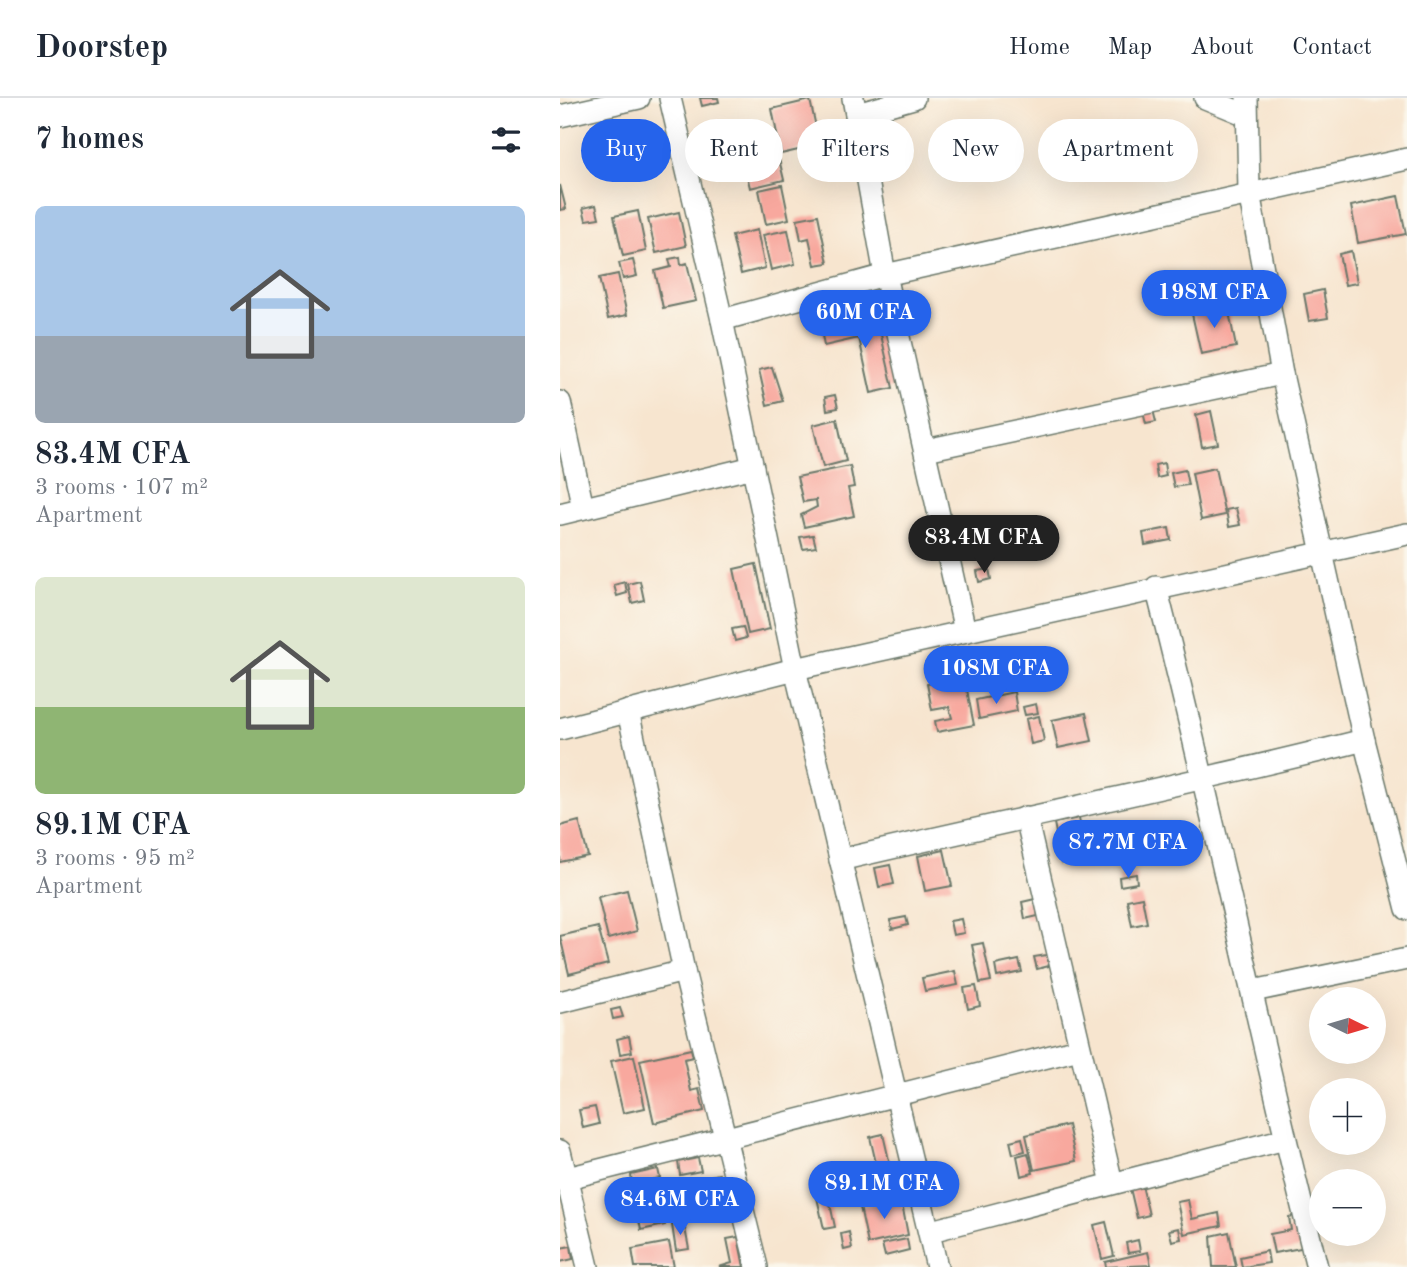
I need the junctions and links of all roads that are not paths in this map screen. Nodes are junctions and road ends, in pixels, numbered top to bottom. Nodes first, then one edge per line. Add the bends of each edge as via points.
1 (639, 98) edge
2 (670, 98) edge
3 (914, 98) edge
4 (1205, 98) edge
5 (855, 106) edge
6 (1246, 106) edge
7 (560, 116) edge
8 (1407, 159) edge
9 (1249, 192) junction
10 (885, 275) junction
11 (722, 320) junction
12 (1282, 374) junction
13 (560, 402) edge
14 (926, 450) junction
15 (753, 467) junction
16 (583, 508) junction
17 (560, 514) edge
18 (1407, 534) edge
19 (1321, 552) junction
20 (1156, 587) junction
21 (965, 631) junction
22 (795, 669) junction
23 (628, 711) junction
24 (560, 729) edge
25 (1364, 740) junction
26 (1205, 780) junction
27 (1026, 817) junction
28 (841, 860) junction
29 (1407, 909) edge
30 (1407, 959) edge
31 (684, 971) junction
32 (1253, 991) junction
33 (560, 1002) edge
34 (1079, 1049) junction
35 (898, 1097) junction
36 (725, 1137) junction
37 (1285, 1139) junction
38 (560, 1151) edge
39 (563, 1180) edge
40 (1112, 1183) junction
41 (931, 1231) junction
42 (588, 1267) edge
43 (758, 1267) edge
44 (937, 1267) edge
45 (1317, 1267) edge

1 - 7 street
2 - 11 street
3 - 5 street
4 - 6 street
5 - 10 street
6 - 9 street
8 - 9 street
9 - 10 street
9 - 12 street
10 - 11 street
10 - 14 street
11 - 15 street
12 - 14 street
12 - 19 street
13 - 16 street
14 - 21 street
15 - 16 street
15 - 22 street
16 - 17 street
18 - 19 street
19 - 20 street
19 - 25 street
20 - 21 street
20 - 26 street
21 - 22 street
22 - 23 street
22 - 28 street
23 - 24 street
23 - 31 street
25 - 26 street
25 - 29 street
26 - 27 street
26 - 32 street
27 - 28 street
27 - 34 street
28 - 35 street
30 - 32 street
31 - 33 street
31 - 36 street
32 - 37 street
34 - 35 street
34 - 40 street
35 - 36 street
35 - 41 street
36 - 39 street
36 - 43 street
37 - 40 street
37 - 45 street
38 - 39 street
39 - 42 street
40 - 41 street
41 - 44 street

